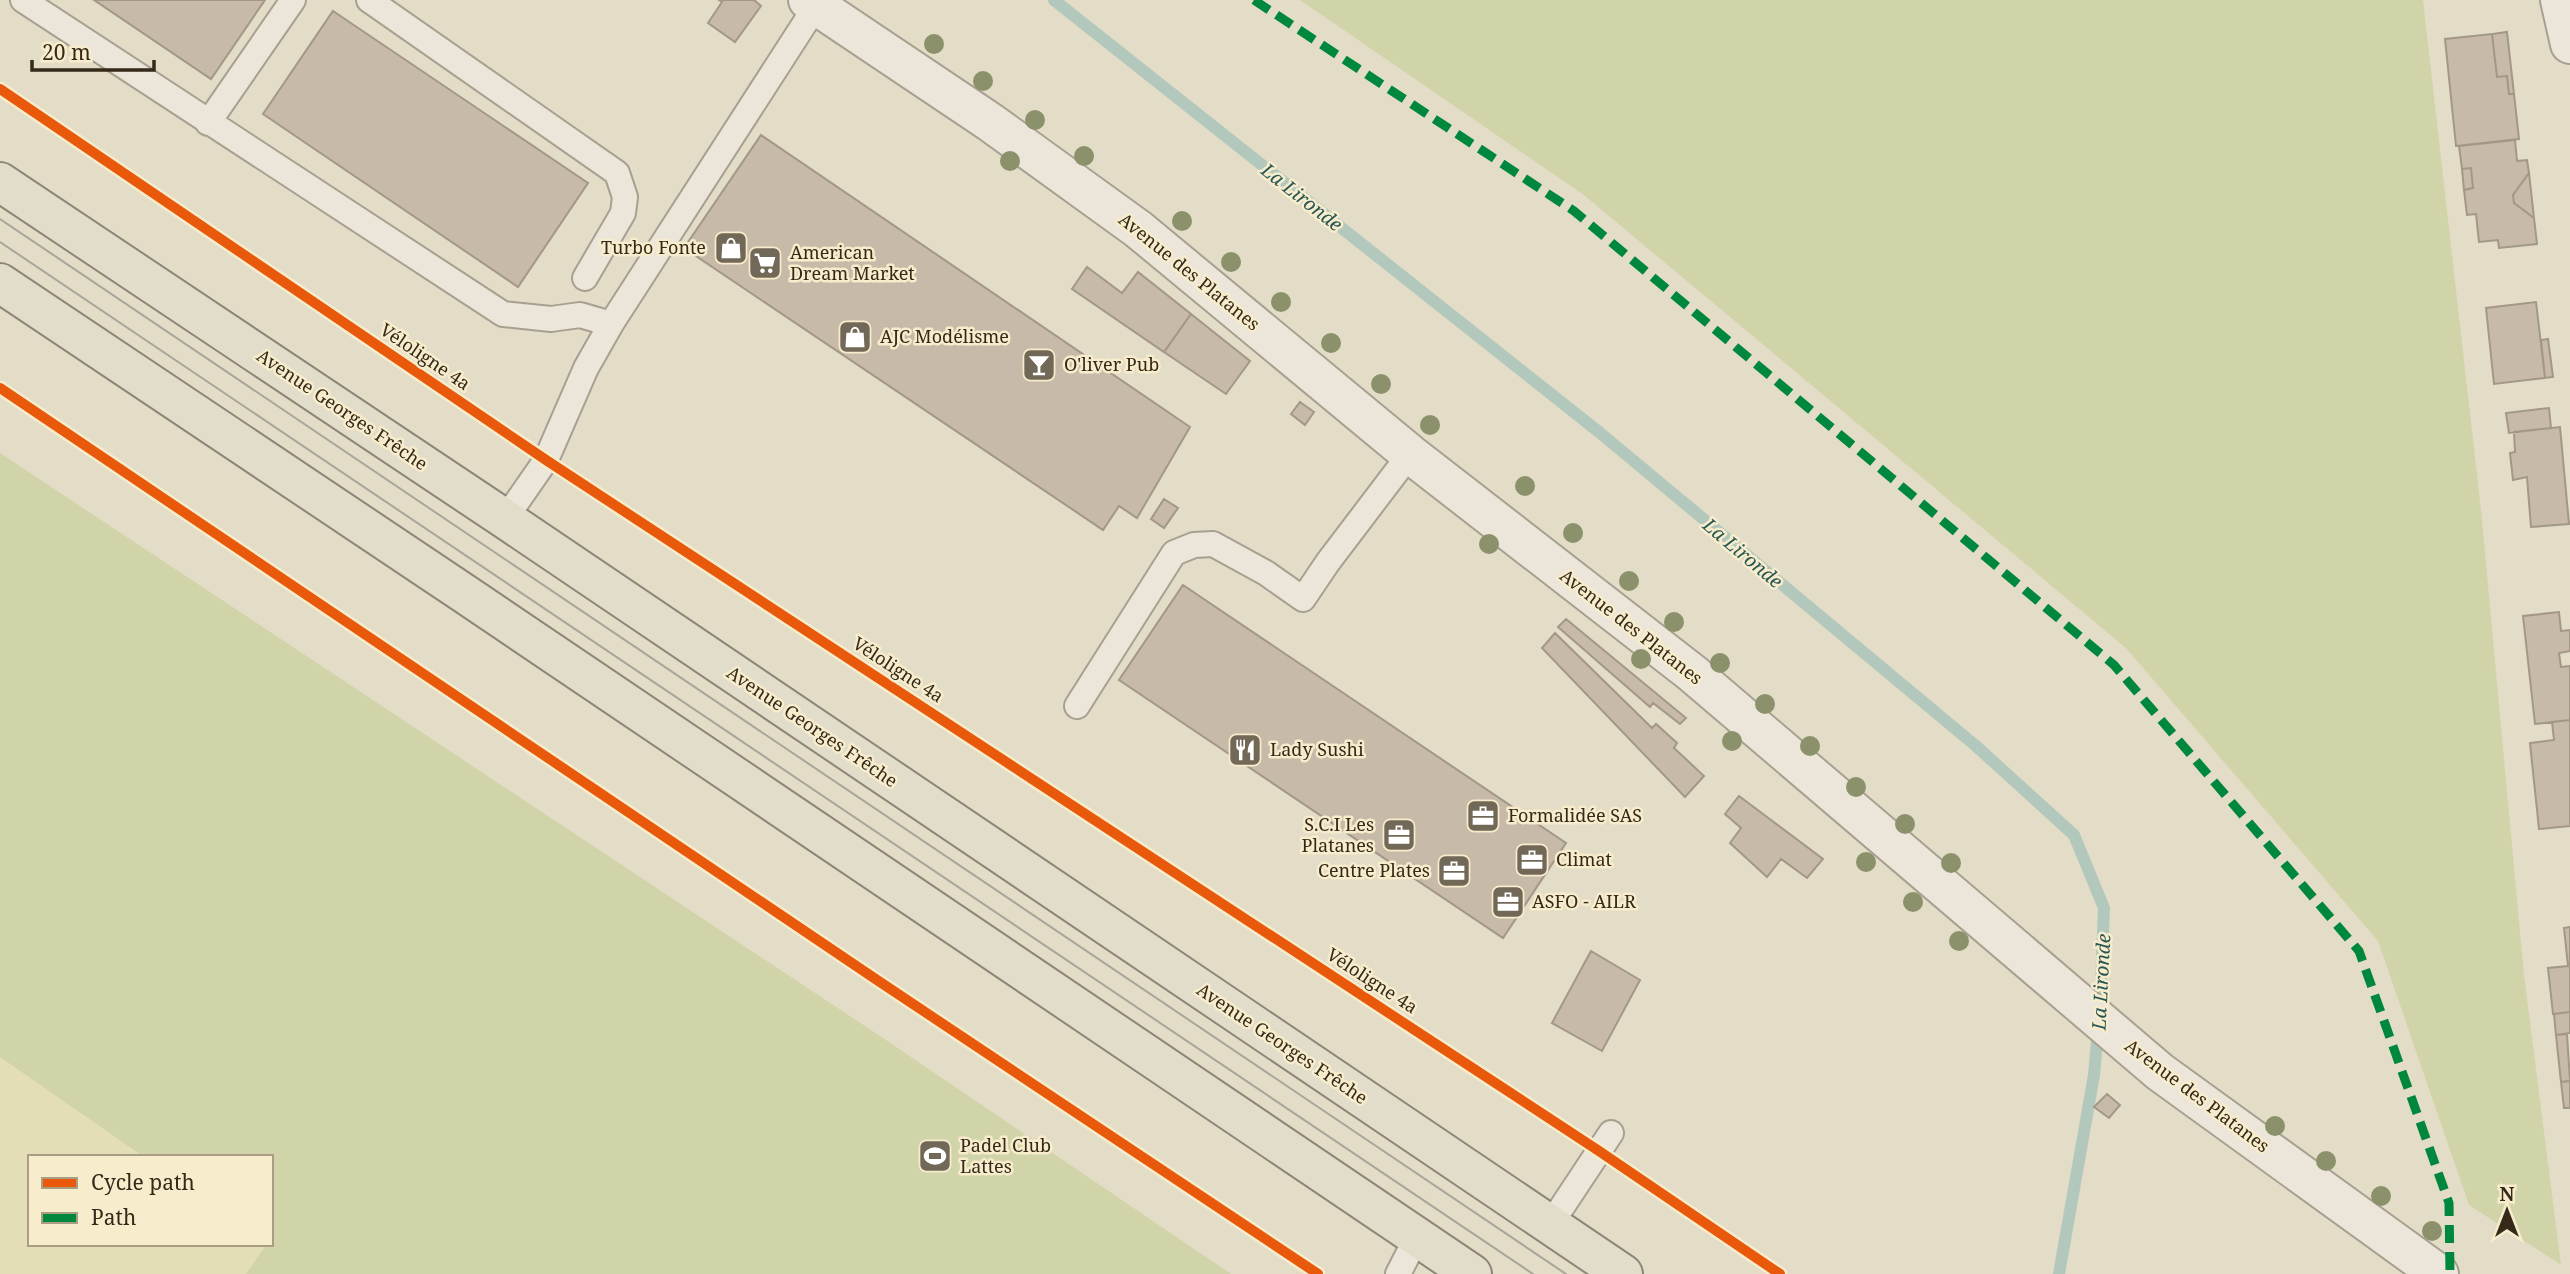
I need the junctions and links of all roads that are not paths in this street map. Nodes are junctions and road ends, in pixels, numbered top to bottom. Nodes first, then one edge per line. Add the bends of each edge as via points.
1 (23, 0) edge
2 (293, 0) edge
3 (369, 0) edge
4 (2560, 0) edge
5 (812, 3) edge
6 (2570, 44) edge
7 (208, 123) junction
8 (0, 182) edge
9 (584, 278) dead end
10 (0, 283) edge
11 (611, 324) junction
12 (1410, 454) junction
13 (505, 519) junction
14 (1077, 706) dead end
15 (1611, 1133) dead end
16 (1550, 1225) junction
17 (1417, 1237) junction
18 (1398, 1274) edge
19 (1472, 1274) edge
20 (1623, 1274) edge
21 (2439, 1274) edge

1 - 7 lane
2 - 7 lane
3 - 9 lane via 617,173 625,197 623,213
4 - 6 street
5 - 11 lane
5 - 12 street, Avenue des Platanes via 990,122 1138,229
7 - 11 lane via 503,314 551,319 580,315
8 - 13 main road, Avenue Georges Frêche
10 - 17 main road
11 - 13 lane via 586,368 546,460
12 - 14 lane via 1303,599 1213,544 1174,553
12 - 21 street, Avenue des Platanes via 1692,673 2160,1072
13 - 16 main road, Avenue Georges Frêche
15 - 16 lane
16 - 20 main road, Avenue Georges Frêche
17 - 18 lane
17 - 19 main road

